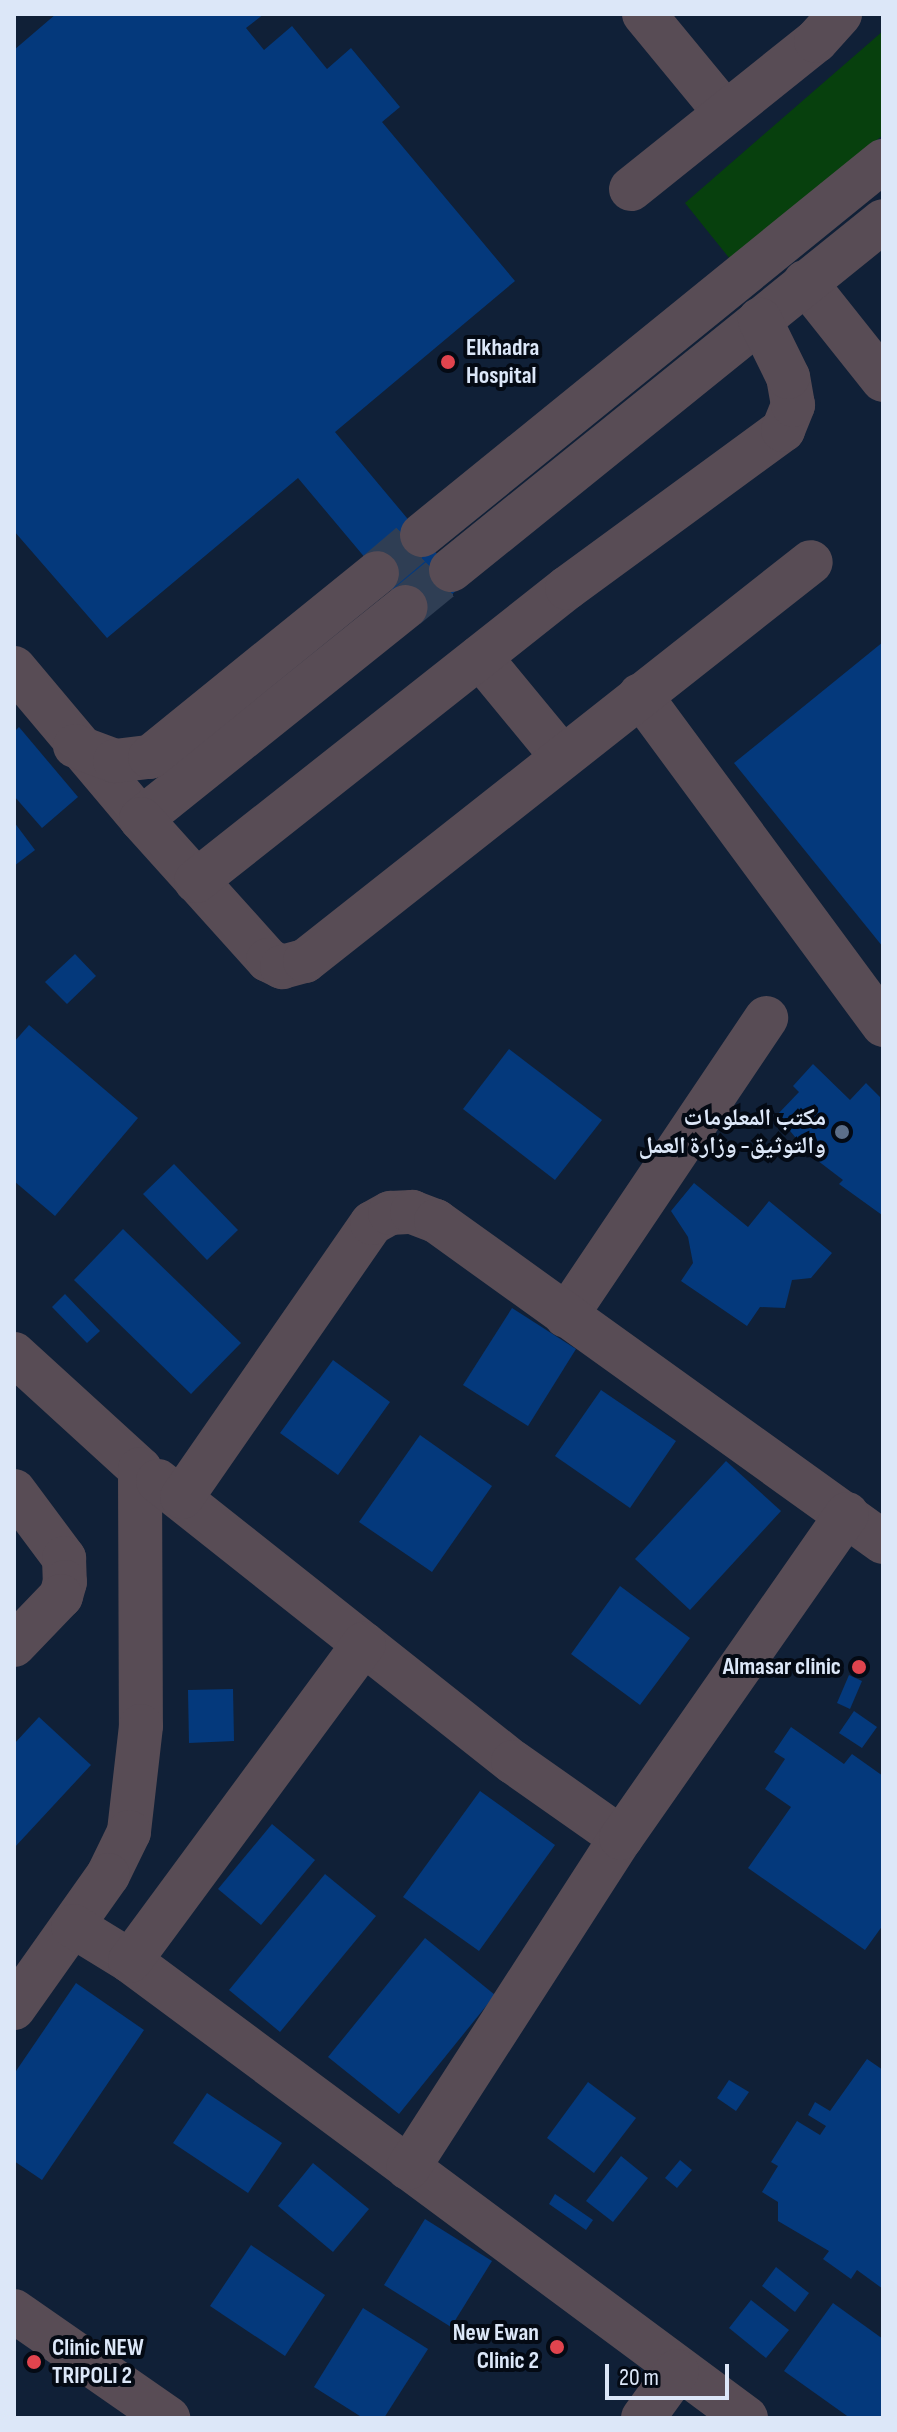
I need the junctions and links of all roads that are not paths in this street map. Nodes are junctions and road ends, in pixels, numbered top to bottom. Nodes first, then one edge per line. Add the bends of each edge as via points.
1 (644, 14) edge
2 (840, 14) edge
3 (724, 111) junction
4 (883, 161) edge
5 (631, 189) dead end
6 (883, 221) edge
7 (805, 282) junction
8 (760, 320) junction
9 (883, 380) edge
10 (422, 535) tunnel mouth
11 (811, 562) dead end
12 (451, 570) tunnel mouth
13 (377, 573) tunnel mouth
14 (406, 607) tunnel mouth
15 (480, 657) junction
16 (14, 668) edge
17 (640, 695) junction
18 (75, 746) junction
19 (560, 754) junction
20 (141, 819) junction
21 (196, 881) junction
22 (766, 1018) dead end
23 (883, 1025) edge
24 (566, 1316) junction
25 (14, 1354) edge
26 (140, 1469) junction
27 (14, 1491) edge
28 (182, 1497) junction
29 (847, 1514) junction
30 (883, 1542) edge
31 (364, 1644) junction
32 (14, 1645) edge
33 (621, 1838) junction
34 (73, 1926) junction
35 (130, 1961) junction
36 (14, 2008) edge
37 (408, 2168) junction
38 (14, 2311) edge
39 (677, 2371) junction
40 (168, 2418) edge
41 (643, 2418) edge
42 (746, 2418) edge

1 - 3 street
2 - 3 street via 816,41
3 - 5 street
4 - 10 street
6 - 7 street
7 - 8 street
7 - 9 street
8 - 12 street
8 - 15 street via 788,377 793,405 783,430
11 - 17 street
13 - 18 street via 150,757 115,761
14 - 20 street
15 - 19 street
15 - 21 street
16 - 18 street
17 - 19 street
17 - 23 street
18 - 20 street
19 - 21 street via 305,961 282,967 268,960
20 - 21 street
22 - 24 street
24 - 28 street via 436,1221 412,1212 390,1213 372,1223
24 - 29 street
25 - 26 street
26 - 28 street
26 - 34 street via 138,1780 129,1832
27 - 32 street via 64,1558 65,1582 61,1596
28 - 31 street
29 - 30 street
29 - 33 street
31 - 33 street
31 - 35 street
33 - 37 street
34 - 35 street
34 - 36 street
35 - 37 street
37 - 39 street
38 - 40 street
39 - 41 street
39 - 42 street

